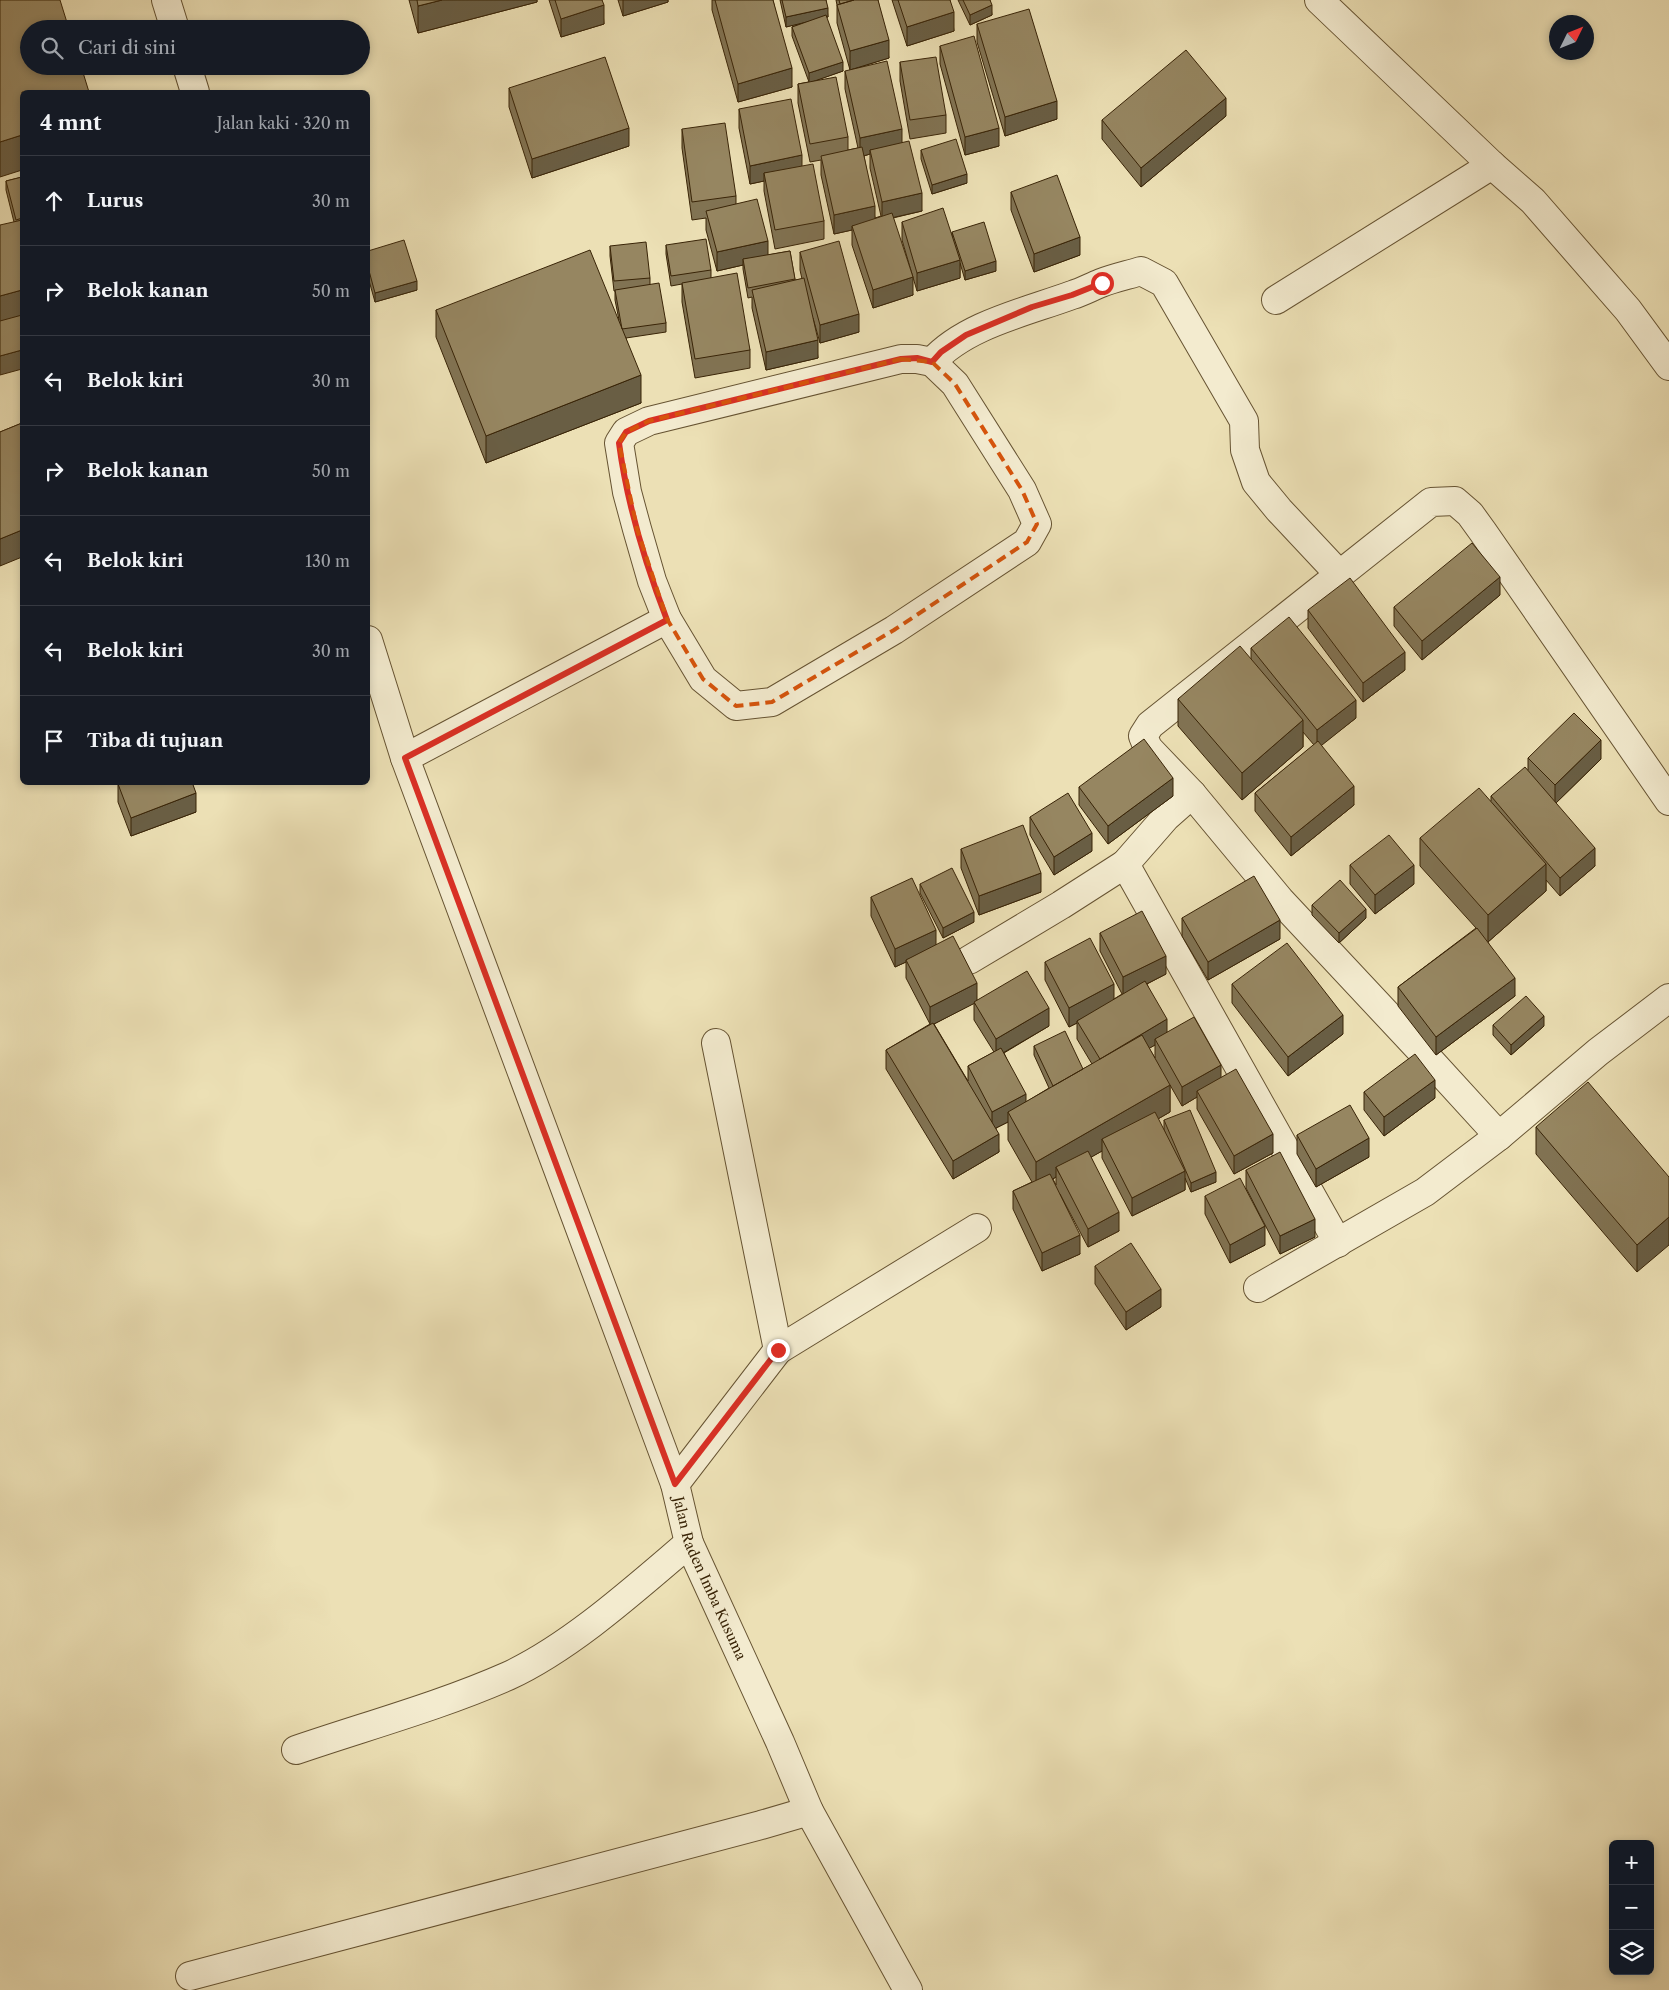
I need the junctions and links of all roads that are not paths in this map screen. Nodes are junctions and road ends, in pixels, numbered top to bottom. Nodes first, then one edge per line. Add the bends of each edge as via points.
1 (166, 0) edge
2 (1319, 0) edge
3 (172, 20) edge
4 (190, 75) edge
5 (194, 90) edge
6 (1492, 165) junction
7 (1276, 300) dead end
8 (932, 362) junction
9 (1669, 366) edge
10 (1339, 574) junction
11 (667, 620) junction
12 (370, 646) edge
13 (405, 758) junction
14 (1192, 794) junction
15 (1669, 801) edge
16 (1125, 864) junction
17 (969, 960) dead end
18 (1669, 998) edge
19 (716, 1043) dead end
20 (1499, 1136) junction
21 (976, 1228) dead end
22 (1338, 1243) junction
23 (1258, 1288) dead end
24 (778, 1350) junction
25 (675, 1484) junction
26 (689, 1543) junction
27 (296, 1750) dead end
28 (809, 1811) junction
29 (190, 1976) dead end
30 (908, 1990) edge

1 - 3 street
2 - 6 street
4 - 5 street
6 - 7 street
6 - 9 street via 1533,201 1628,310
8 - 10 street via 966,335 1032,307 1142,271 1164,282 1244,421 1245,450 1256,482
8 - 11 street via 917,358 901,359 649,421 626,432 619,443 627,492 652,581
8 - 11 street via 955,384 1022,490 1037,524 1027,542 894,630 772,702 736,706 703,679
10 - 14 street via 1150,725 1143,736 1148,748
10 - 15 street via 1431,502 1454,501 1470,514 1483,532
11 - 13 street
12 - 13 street, Jalan Raden Imba Kusuma
13 - 25 street, Jalan Raden Imba Kusuma
14 - 16 street via 1166,817
14 - 20 street via 1280,900
16 - 17 street
16 - 22 street
18 - 20 street via 1598,1052
19 - 24 street
20 - 22 street via 1425,1192
21 - 24 street
22 - 23 street
24 - 25 street
25 - 26 street, Jalan Raden Imba Kusuma
26 - 27 street via 556,1648 509,1675
26 - 28 street, Jalan Raden Imba Kusuma
28 - 29 street
28 - 30 street, Jalan Raden Imba Kusuma

